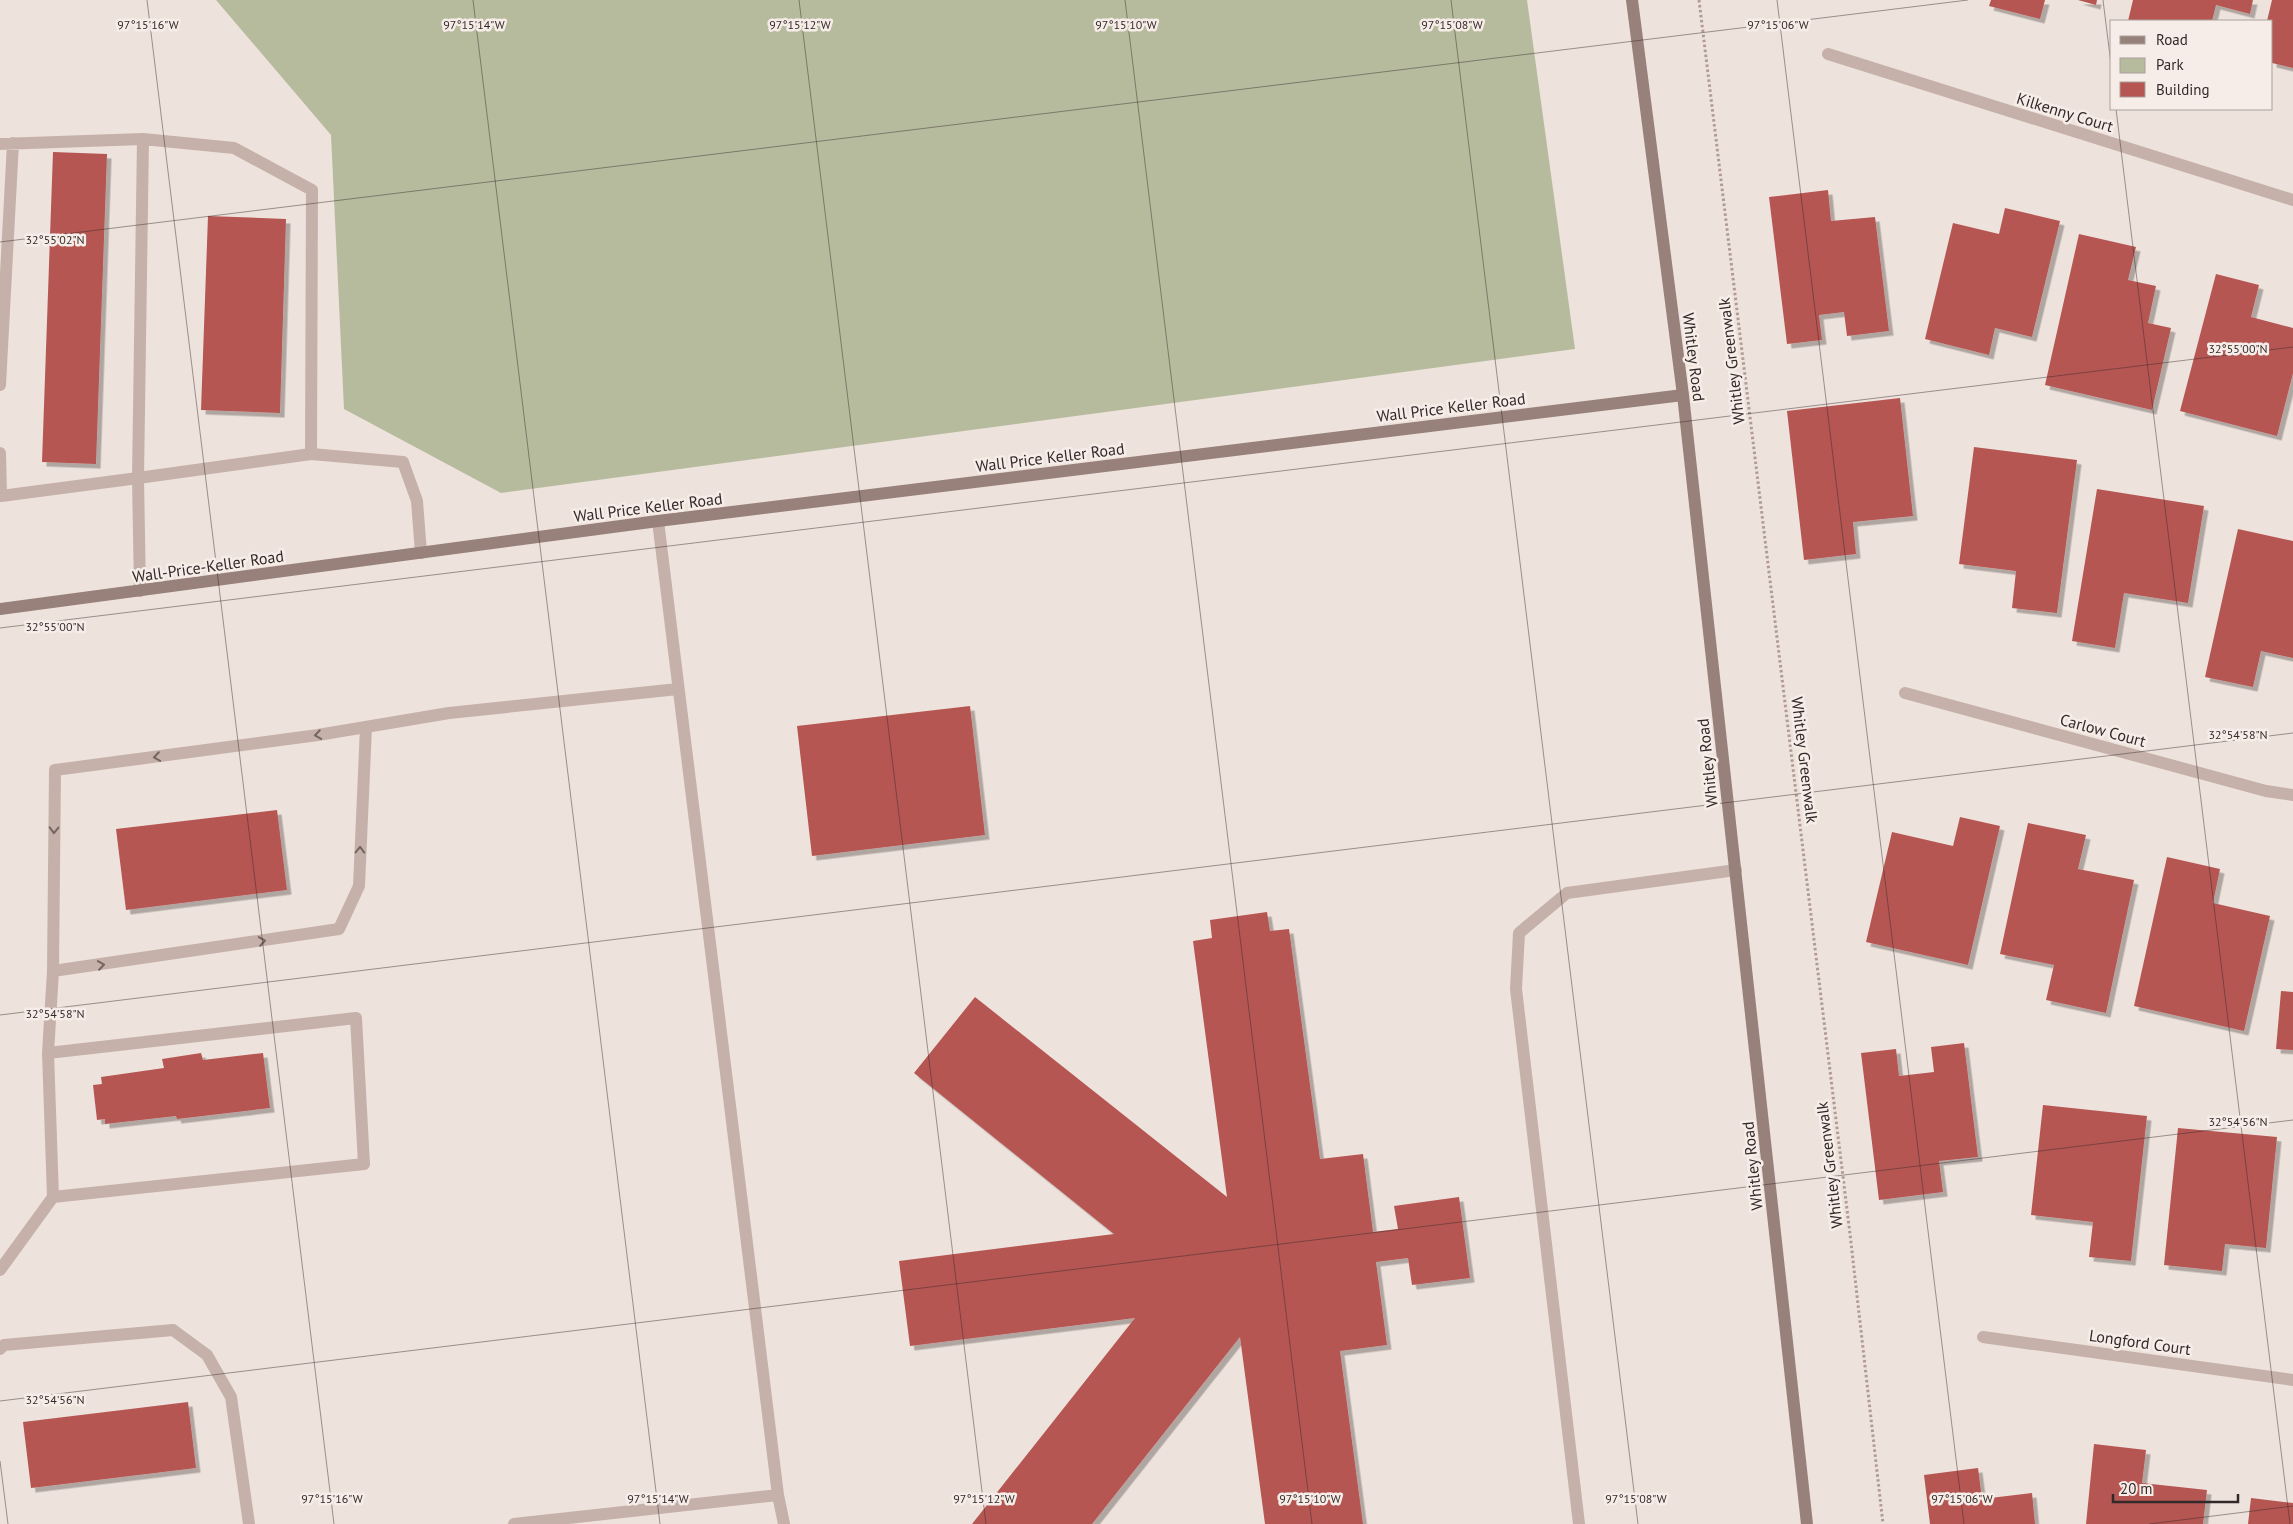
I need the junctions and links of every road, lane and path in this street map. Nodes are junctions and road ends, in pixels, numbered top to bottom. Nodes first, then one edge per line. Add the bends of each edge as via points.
1 (1632, 0) edge
2 (1699, 0) edge
3 (1828, 54) dead end
4 (144, 139) junction
5 (0, 144) edge
6 (13, 144) junction
7 (2293, 200) edge
8 (0, 386) edge
9 (1682, 395) junction
10 (0, 453) edge
11 (311, 454) junction
12 (138, 478) junction
13 (658, 522) junction
14 (421, 553) junction
15 (140, 591) junction
16 (0, 609) edge
17 (678, 689) junction
18 (1905, 692) dead end
19 (366, 727) junction
20 (2293, 796) edge
21 (1736, 870) junction
22 (52, 972) junction
23 (48, 1053) junction
24 (53, 1197) junction
25 (0, 1270) edge
26 (1982, 1337) dead end
27 (0, 1349) edge
28 (2293, 1380) edge
29 (778, 1495) junction
30 (249, 1524) edge
31 (514, 1524) edge
32 (784, 1524) edge
33 (1579, 1524) edge
34 (1807, 1524) edge
35 (1884, 1524) edge

1 - 9 street, Whitley Road
2 - 35 path, Whitley Greenwalk
3 - 7 street, Kilkenny Court
4 - 6 street
4 - 11 street via 234,148 312,190
4 - 12 street
5 - 6 street
6 - 8 street
9 - 13 street, Wall Price Keller Road
9 - 21 street, Whitley Road
10 - 12 street via 1,496
11 - 12 street
11 - 14 street via 403,462 417,501
12 - 15 street
13 - 14 street, Wall Price Keller Road
13 - 17 street
14 - 15 street, Wall-Price-Keller Road
15 - 16 street, Wall-Price-Keller Road
17 - 19 street via 449,713
17 - 29 street
18 - 20 street, Carlow Court
22 -> 19 street via 339,929 359,886
19 -> 22 street via 55,770
21 - 33 street via 1567,893 1519,933 1516,990
21 - 34 street, Whitley Road
22 - 23 street
23 - 24 street
23 - 24 street via 356,1018 364,1164
24 - 25 street
26 - 28 street, Longford Court
27 - 30 street via 4,1345 173,1330 207,1355 231,1397
29 - 31 street
29 - 32 street

